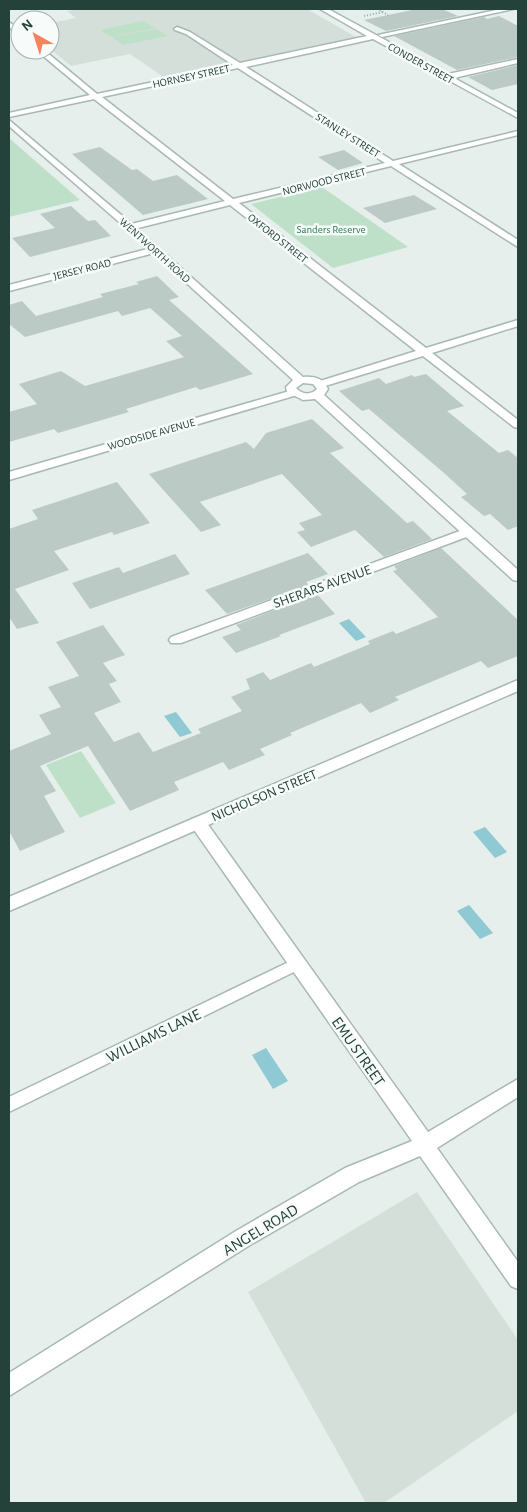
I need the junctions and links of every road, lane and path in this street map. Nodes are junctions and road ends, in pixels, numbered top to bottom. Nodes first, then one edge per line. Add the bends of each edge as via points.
1 (323, 9) edge
2 (377, 9) edge
3 (510, 9) edge
4 (388, 15) dead end
5 (176, 29) dead end
6 (382, 35) dead end
7 (373, 37) junction
8 (52, 60) edge
9 (518, 61) edge
10 (240, 66) junction
11 (446, 77) junction
12 (96, 96) junction
13 (9, 115) edge
14 (518, 116) edge
15 (9, 122) edge
16 (518, 133) edge
17 (393, 164) junction
18 (233, 203) junction
19 (130, 228) junction
20 (518, 244) edge
21 (155, 250) junction
22 (9, 288) edge
23 (518, 323) edge
24 (424, 351) junction
25 (300, 380) junction
26 (319, 390) junction
27 (293, 393) junction
28 (518, 425) edge
29 (9, 476) edge
30 (468, 532) junction
31 (518, 577) edge
32 (176, 640) dead end
33 (518, 685) edge
34 (198, 823) junction
35 (9, 904) edge
36 (297, 964) junction
37 (518, 1087) edge
38 (9, 1105) edge
39 (424, 1145) junction
40 (518, 1279) edge
41 (9, 1385) edge

1 - 7 street, CONDER STREET
2 - 4 path
3 - 6 street
5 - 10 street, STANLEY STREET via 188,33
7 - 10 street, HORNSEY STREET
7 - 11 street, CONDER STREET
8 - 12 street, OXFORD STREET
9 - 11 street
10 - 12 street, HORNSEY STREET
10 - 17 street, STANLEY STREET
11 - 14 street, CONDER STREET
12 - 13 street, HORNSEY STREET
12 - 18 street, OXFORD STREET
15 - 19 street, WENTWORTH ROAD
16 - 17 street, NORWOOD STREET
17 - 18 street, NORWOOD STREET
17 - 20 street, STANLEY STREET
18 - 19 street, NORWOOD STREET
18 - 24 street, OXFORD STREET
19 - 21 street, WENTWORTH ROAD
21 - 22 street, JERSEY ROAD
21 - 25 street, WENTWORTH ROAD
23 - 24 street
24 - 26 street
24 - 28 street, OXFORD STREET
25 - 26 street via 314,381
25 - 27 street via 291,387
26 - 27 street via 302,396
26 - 30 street
27 - 29 street, WOODSIDE AVENUE
30 - 31 street
30 - 32 street, SHERARS AVENUE
33 - 34 street, NICHOLSON STREET
34 - 35 street, NICHOLSON STREET
34 - 36 street, EMU STREET
36 - 38 lane, WILLIAMS LANE
36 - 39 street, EMU STREET
37 - 39 street, ANGEL ROAD
39 - 40 street, EMU STREET
39 - 41 street, ANGEL ROAD via 352,1175 243,1238

